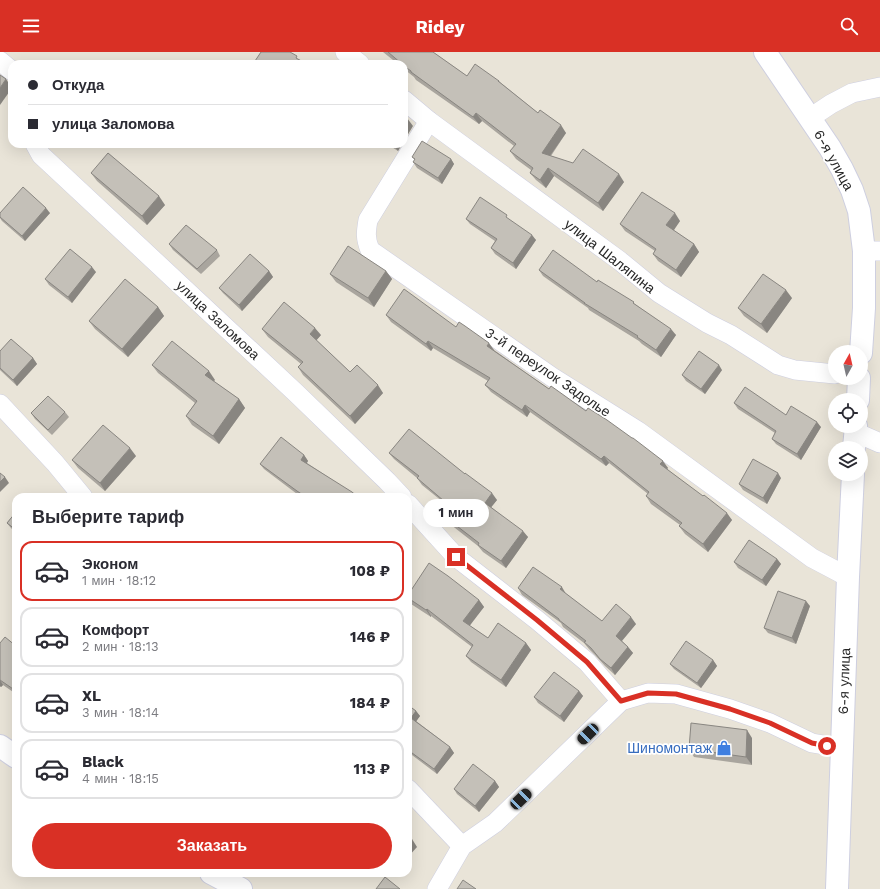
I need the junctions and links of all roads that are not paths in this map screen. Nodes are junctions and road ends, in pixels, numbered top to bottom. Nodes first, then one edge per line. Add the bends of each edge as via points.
1 (345, 52) edge
2 (766, 52) edge
3 (355, 60) edge
4 (0, 61) edge
5 (8, 68) edge
6 (880, 86) edge
7 (408, 103) edge
8 (810, 118) junction
9 (429, 121) junction
10 (37, 148) edge
11 (872, 251) edge
12 (862, 345) edge
13 (828, 373) edge
14 (0, 404) edge
15 (855, 436) edge
16 (880, 443) edge
17 (853, 481) edge
18 (81, 493) edge
19 (398, 493) edge
20 (412, 508) edge
21 (848, 577) junction
22 (621, 701) junction
23 (0, 746) edge
24 (842, 748) junction
25 (12, 754) edge
26 (412, 793) edge
27 (462, 846) junction
28 (218, 877) edge
29 (241, 889) edge
30 (437, 889) edge
31 (837, 889) edge

1 - 3 street
2 - 8 street, 6-я улица
4 - 5 street
6 - 8 street via 852,93
7 - 9 street, улица Шаляпина
8 - 11 street, 6-я улица via 830,148 852,190 862,230
9 - 13 street, улица Шаляпина via 620,261 659,293 778,365 795,370
9 - 21 street, 3-й переулок Задолье via 368,220 366,233 370,250 552,377 638,431 812,558
10 - 19 street, улица Заломова via 41,155 296,393
11 - 12 street, 6-я улица
14 - 18 street
15 - 16 street
17 - 21 street, 6-я улица
20 - 22 street via 456,557 587,662
21 - 24 street, 6-я улица
22 - 24 street via 648,693 676,694 770,723 812,743
22 - 27 street via 495,823
23 - 25 street
24 - 31 street, 6-я улица
26 - 27 street
27 - 30 street
28 - 29 street

